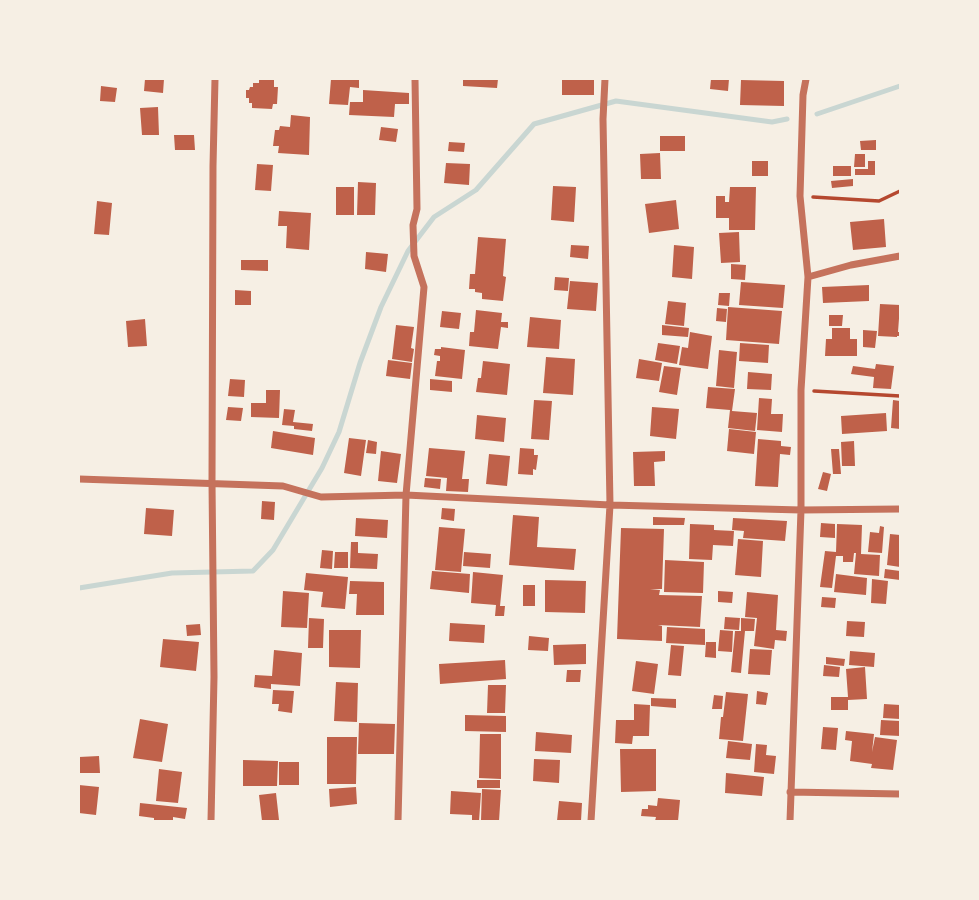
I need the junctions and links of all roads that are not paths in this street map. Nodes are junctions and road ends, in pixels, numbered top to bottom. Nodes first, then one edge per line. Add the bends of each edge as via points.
1 (215, 79) edge
2 (415, 79) edge
3 (605, 79) edge
4 (806, 79) edge
5 (900, 256) edge
6 (808, 277) junction
7 (79, 479) edge
8 (212, 482) junction
9 (406, 495) junction
10 (610, 505) junction
11 (900, 509) edge
12 (801, 510) junction
13 (790, 792) junction
14 (900, 794) edge
15 (211, 821) edge
16 (398, 821) edge
17 (592, 821) edge
18 (790, 821) edge

1 - 8 street
2 - 9 street via 414,256 424,287
3 - 10 street
4 - 6 street via 800,196
5 - 6 street
6 - 12 street via 801,390
7 - 8 street
8 - 9 street via 283,486 321,497
8 - 15 street
9 - 10 street
9 - 16 street
10 - 12 street
10 - 17 street
11 - 12 street
12 - 13 street
13 - 14 street
13 - 18 street

